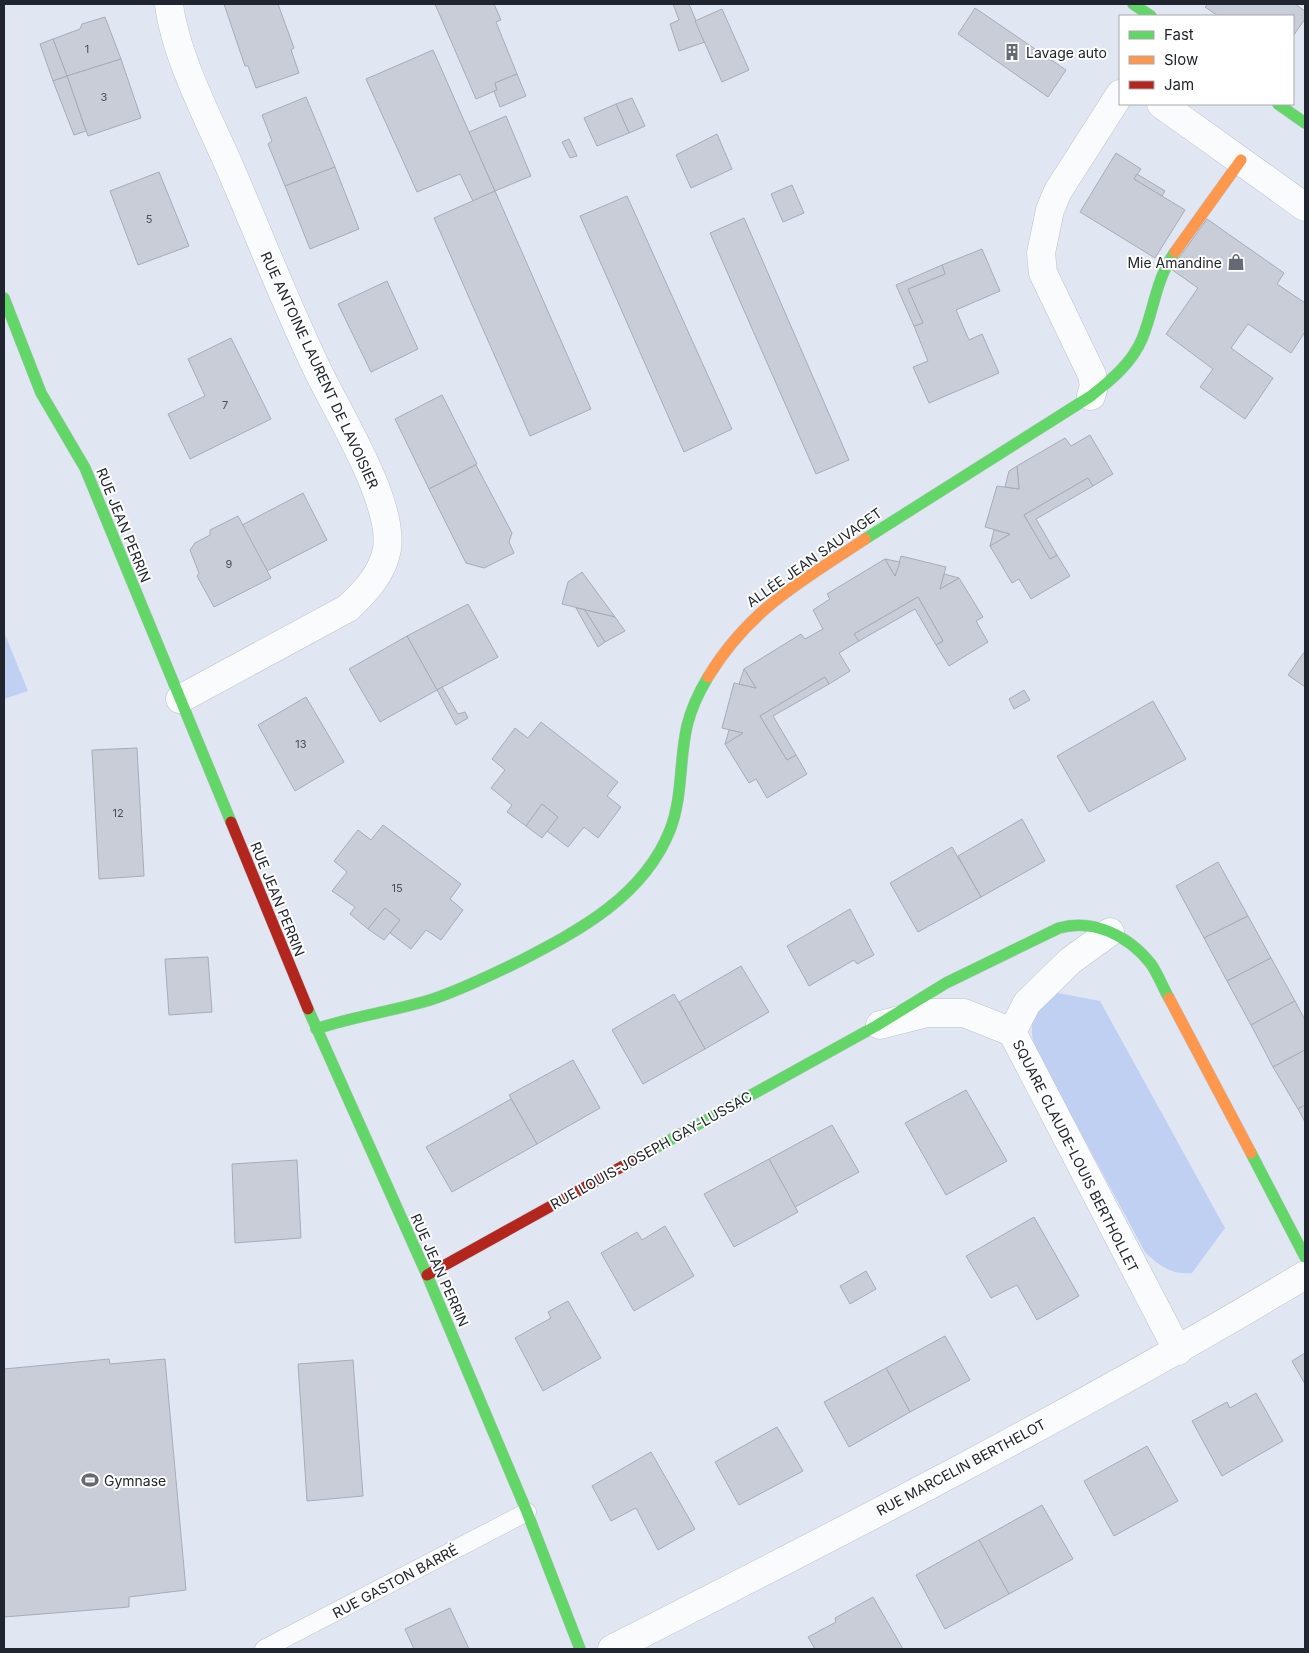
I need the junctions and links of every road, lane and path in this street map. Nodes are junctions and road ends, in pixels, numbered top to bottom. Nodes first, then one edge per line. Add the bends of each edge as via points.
1 (169, 4) edge
2 (1133, 4) edge
3 (1150, 15) edge
4 (1119, 96) edge
5 (1162, 105) edge
6 (1279, 105) edge
7 (1305, 123) edge
8 (1241, 160) junction
9 (1305, 207) edge
10 (4, 298) edge
11 (1091, 396) junction
12 (180, 699) junction
13 (1110, 932) junction
14 (876, 1026) junction
15 (316, 1029) junction
16 (1012, 1032) junction
17 (1305, 1257) edge
18 (427, 1275) junction
19 (1305, 1275) edge
20 (1178, 1351) junction
21 (527, 1512) junction
22 (264, 1649) edge
23 (580, 1649) edge
24 (612, 1649) edge

1 - 12 street, RUE ANTOINE LAURENT DE LAVOISIER via 181,49 203,106 317,370 370,473 384,514 387,548 380,570 366,592 348,608
2 - 3 street
4 - 11 street via 1058,191 1050,210 1041,253 1043,273 1092,375 1094,386
5 - 8 street
6 - 7 street
8 - 9 street
8 - 11 street, ALLÉE JEAN SAUVAGET via 1167,263 1141,339 1131,358
10 - 12 street, RUE JEAN PERRIN via 41,393 85,468
11 - 15 street, ALLÉE JEAN SAUVAGET via 886,524 785,593 753,619 719,658 700,690 688,725 670,830 657,857 639,882 620,900 565,939 458,991
12 - 15 street, RUE JEAN PERRIN
13 - 14 street, RUE LOUIS-JOSEPH GAY-LUSSAC via 1084,924 1060,928 970,970
13 - 16 street, SQUARE CLAUDE-LOUIS BERTHOLLET via 1070,961 1027,1003
13 - 17 street via 1118,935 1151,964
14 - 16 street, RUE LOUIS-JOSEPH GAY-LUSSAC via 928,1013 964,1013
14 - 18 street, RUE LOUIS-JOSEPH GAY-LUSSAC
15 - 18 street, RUE JEAN PERRIN
16 - 20 street, SQUARE CLAUDE-LOUIS BERTHOLLET
18 - 21 street, RUE JEAN PERRIN
19 - 20 street, RUE MARCELIN BERTHELOT
20 - 24 street, RUE MARCELIN BERTHELOT via 807,1550
21 - 22 lane, RUE GASTON BARRÉ
21 - 23 street, RUE JEAN PERRIN

